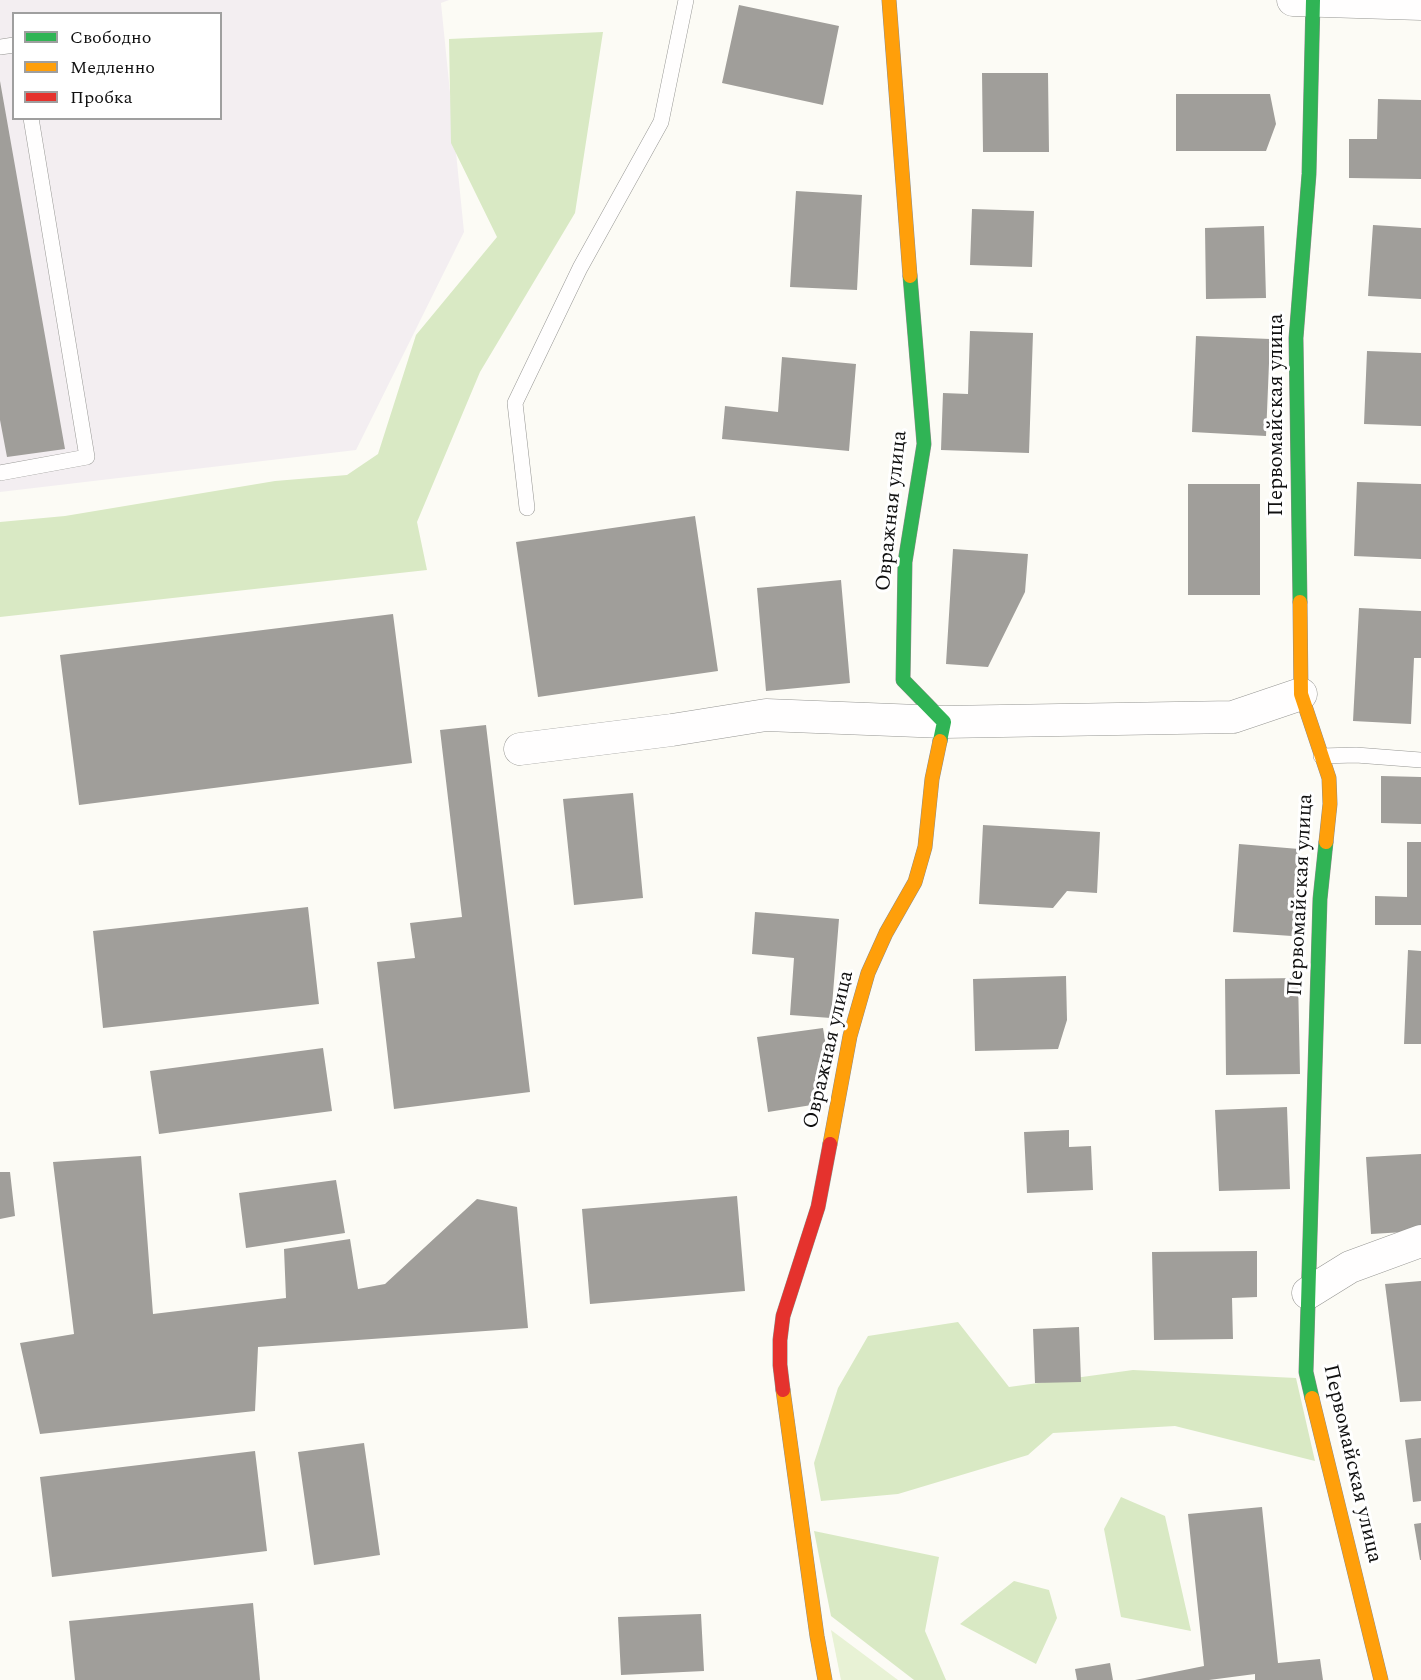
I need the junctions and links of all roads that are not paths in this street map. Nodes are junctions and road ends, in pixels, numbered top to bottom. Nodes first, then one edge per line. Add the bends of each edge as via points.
1 (686, 0) edge
2 (889, 0) edge
3 (1306, 0) edge
4 (1421, 4) edge
5 (31, 120) edge
6 (0, 473) edge
7 (528, 508) dead end
8 (1301, 694) junction
9 (944, 722) junction
10 (520, 749) dead end
11 (1322, 756) junction
12 (1421, 760) edge
13 (1421, 1241) edge
14 (1308, 1293) junction
15 (825, 1680) edge
16 (1381, 1680) edge

1 - 7 lane via 661,122 580,268 515,403
2 - 9 street, Овражная улица via 924,444 905,562 903,680
3 - 4 street
3 - 8 street, Первомайская улица via 1309,174 1296,338
5 - 6 lane via 87,457
8 - 9 street via 1233,717
8 - 11 street, Первомайская улица
9 - 10 street via 766,715
9 - 15 street, Овражная улица via 932,779 925,847 915,882 868,973 850,1036 818,1207 783,1316 780,1340 780,1365
11 - 12 lane
11 - 14 street, Первомайская улица via 1329,777 1330,804 1320,899
13 - 14 street via 1350,1267
14 - 16 street, Первомайская улица via 1306,1372

